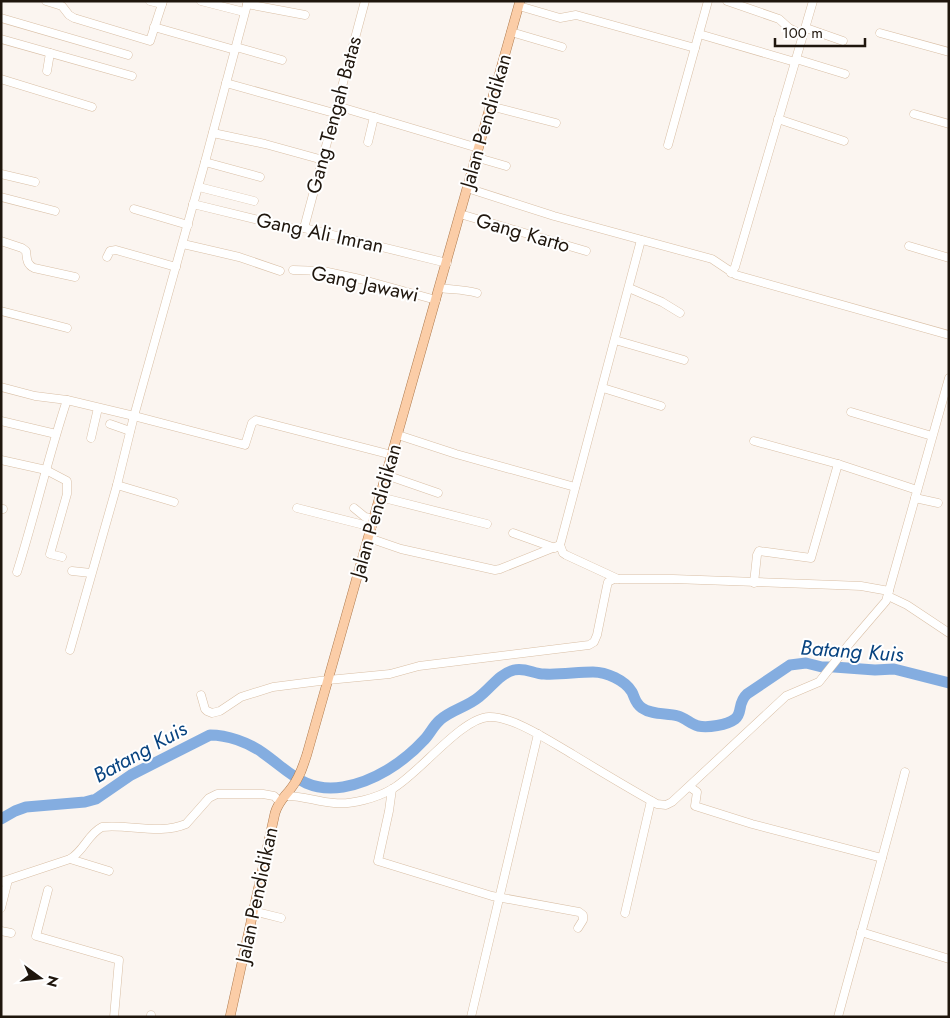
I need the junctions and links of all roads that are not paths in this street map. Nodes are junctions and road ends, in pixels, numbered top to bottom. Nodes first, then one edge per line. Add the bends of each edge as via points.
1 (46, 1) edge
2 (150, 1) edge
3 (201, 1) edge
4 (365, 1) edge
5 (708, 1) edge
6 (727, 1) edge
7 (813, 1) edge
8 (163, 3) edge
9 (519, 4) edge
10 (246, 6) edge
11 (305, 15) dead end
12 (1, 18) edge
13 (154, 27) junction
14 (805, 31) junction
15 (511, 32) junction
16 (880, 33) dead end
17 (699, 34) junction
18 (1, 39) edge
19 (843, 41) dead end
20 (235, 48) junction
21 (562, 48) dead end
22 (695, 48) junction
23 (949, 52) edge
24 (50, 54) junction
25 (128, 55) dead end
26 (282, 60) dead end
27 (796, 61) junction
28 (47, 71) dead end
29 (845, 74) dead end
30 (132, 76) dead end
31 (1, 79) edge
32 (226, 83) junction
33 (490, 106) junction
34 (92, 107) dead end
35 (335, 110) junction
36 (914, 114) dead end
37 (374, 117) junction
38 (778, 119) junction
39 (556, 123) dead end
40 (949, 124) edge
41 (213, 133) junction
42 (844, 141) dead end
43 (368, 142) dead end
44 (668, 146) dead end
45 (477, 152) junction
46 (323, 160) junction
47 (205, 162) junction
48 (506, 166) dead end
49 (1, 174) edge
50 (260, 177) dead end
51 (35, 182) dead end
52 (198, 186) junction
53 (467, 188) junction
54 (1, 197) edge
55 (254, 201) dead end
56 (193, 204) junction
57 (134, 209) dead end
58 (55, 211) dead end
59 (460, 214) junction
60 (188, 225) junction
61 (304, 228) junction
62 (642, 240) junction
63 (1, 241) edge
64 (183, 244) junction
65 (909, 246) dead end
66 (586, 251) dead end
67 (107, 256) dead end
68 (949, 258) edge
69 (446, 263) junction
70 (176, 267) junction
71 (293, 270) dead end
72 (280, 271) dead end
73 (731, 273) junction
74 (75, 277) dead end
75 (440, 288) junction
76 (628, 288) junction
77 (477, 294) dead end
78 (436, 300) junction
79 (1, 311) edge
80 (680, 313) dead end
81 (68, 328) dead end
82 (949, 335) edge
83 (615, 340) junction
84 (684, 360) dead end
85 (949, 378) edge
86 (1, 387) edge
87 (603, 388) junction
88 (946, 398) edge
89 (68, 400) junction
90 (661, 406) dead end
91 (98, 408) junction
92 (851, 412) dead end
93 (134, 416) junction
94 (1, 421) edge
95 (110, 424) dead end
96 (130, 431) junction
97 (56, 434) junction
98 (398, 435) junction
99 (932, 436) junction
100 (91, 438) dead end
101 (754, 441) dead end
102 (392, 455) junction
103 (1, 460) edge
104 (838, 464) junction
105 (46, 470) junction
106 (386, 475) junction
107 (117, 485) junction
108 (575, 487) junction
109 (438, 493) dead end
110 (916, 494) junction
111 (380, 497) junction
112 (174, 502) dead end
113 (938, 503) dead end
114 (297, 508) dead end
115 (354, 508) dead end
116 (369, 522) junction
117 (487, 524) dead end
118 (512, 533) dead end
119 (369, 538) junction
120 (560, 549) junction
121 (62, 558) dead end
122 (72, 571) dead end
123 (18, 572) dead end
124 (91, 573) junction
125 (618, 579) junction
126 (754, 583) junction
127 (888, 594) junction
128 (949, 633) edge
129 (70, 650) dead end
130 (328, 680) junction
131 (201, 695) dead end
132 (538, 734) junction
133 (905, 772) dead end
134 (690, 787) junction
135 (392, 789) junction
136 (282, 799) junction
137 (651, 801) junction
138 (882, 858) junction
139 (70, 859) junction
140 (109, 871) dead end
141 (5, 881) edge
142 (48, 890) dead end
143 (499, 898) junction
144 (1, 908) edge
145 (253, 911) junction
146 (625, 913) dead end
147 (281, 918) dead end
148 (578, 928) dead end
149 (1, 931) edge
150 (861, 932) junction
151 (11, 933) dead end
152 (949, 959) edge
153 (114, 1017) edge
154 (230, 1017) edge
155 (471, 1017) edge
156 (838, 1017) edge

1 - 13 street via 62,6 74,18 150,41
2 - 8 street
3 - 10 street
4 - 35 street, Gang Tengah Batas
5 - 17 street
6 - 14 street via 779,19 789,28
7 - 14 street
8 - 13 street
9 - 15 main road, Jalan Pendidikan
9 - 22 street via 560,18 576,14
10 - 11 street
10 - 20 street
12 - 25 street
13 - 20 street
14 - 19 street
14 - 27 street
15 - 21 street
15 - 33 main road, Jalan Pendidikan
16 - 23 street
17 - 22 street
17 - 27 street
18 - 24 street
20 - 26 street
20 - 32 street
22 - 44 street
24 - 28 street
24 - 30 street
27 - 29 street
27 - 38 street
31 - 34 street
32 - 35 street
32 - 41 street
33 - 39 street
33 - 45 main road, Jalan Pendidikan
35 - 37 street
35 - 46 street, Gang Tengah Batas
36 - 40 street
37 - 43 street
37 - 45 street
38 - 42 street
38 - 73 street
41 - 46 street
41 - 47 street
45 - 48 street
45 - 53 main road, Jalan Pendidikan
46 - 61 street, Gang Tengah Batas
47 - 50 street
47 - 52 street
49 - 51 street
52 - 55 street
52 - 56 street
53 - 59 main road, Jalan Pendidikan
53 - 62 street
54 - 58 street
56 - 60 street
56 - 61 street, Gang Ali Imran via 295,229
57 - 60 street
59 - 66 street, Gang Karto
59 - 69 main road, Jalan Pendidikan
60 - 64 street
61 - 69 street, Gang Ali Imran
62 - 73 street via 712,260
62 - 76 street
63 - 74 street via 26,251 27,262 34,268
64 - 70 street
64 - 72 street
65 - 68 street
67 - 70 street via 116,250
69 - 75 main road, Jalan Pendidikan
70 - 93 street
71 - 78 street, Gang Jawawi via 360,279
73 - 82 street
75 - 77 street
75 - 78 main road, Jalan Pendidikan
76 - 80 street
76 - 83 street
78 - 98 main road, Jalan Pendidikan
79 - 81 street
83 - 84 street
83 - 87 street
85 - 88 street
86 - 89 street via 34,396
87 - 90 street
87 - 108 street
88 - 99 street
89 - 91 street
89 - 97 street
91 - 93 street
91 - 100 street
92 - 99 street
93 - 96 street
93 - 102 street via 245,446 252,423 256,420
94 - 97 street
95 - 96 street
96 - 107 street
97 - 105 street
98 - 102 main road, Jalan Pendidikan
98 - 108 street
99 - 110 street
101 - 104 street
102 - 106 main road, Jalan Pendidikan
103 - 105 street
104 - 110 street
104 - 126 street via 811,558 759,551
105 - 121 street via 68,483 50,554
105 - 123 street
106 - 109 street
106 - 111 main road, Jalan Pendidikan
107 - 112 street
107 - 124 street
108 - 120 street
110 - 113 street
110 - 127 street
111 - 116 main road, Jalan Pendidikan
111 - 117 street
114 - 116 street
115 - 116 street
116 - 119 main road, Jalan Pendidikan
118 - 120 street
119 - 120 street via 401,549 495,570
119 - 130 main road, Jalan Pendidikan
120 - 125 street
122 - 124 street
124 - 129 street
125 - 126 street
125 - 130 street via 608,582 597,635 589,645
126 - 127 street via 861,586
127 - 128 street
127 - 134 street via 886,601 819,682 786,696
130 - 131 street via 265,689 212,713 205,709
130 - 136 main road, Jalan Pendidikan via 301,773
132 - 135 street via 494,718 477,719
132 - 137 street
132 - 143 street
133 - 138 street
134 - 137 street via 666,805
134 - 138 street via 697,793 695,806
135 - 136 street via 346,804
135 - 143 street via 378,861
136 - 139 street via 264,794 217,794 182,826 102,827
136 - 145 main road, Jalan Pendidikan via 275,813
137 - 146 street
138 - 150 street
139 - 140 street
139 - 141 street
141 - 144 street
142 - 153 street via 36,936 119,960
143 - 148 street via 582,914 583,920
143 - 155 street
145 - 147 street
145 - 154 main road, Jalan Pendidikan
149 - 151 street
150 - 152 street
150 - 156 street

